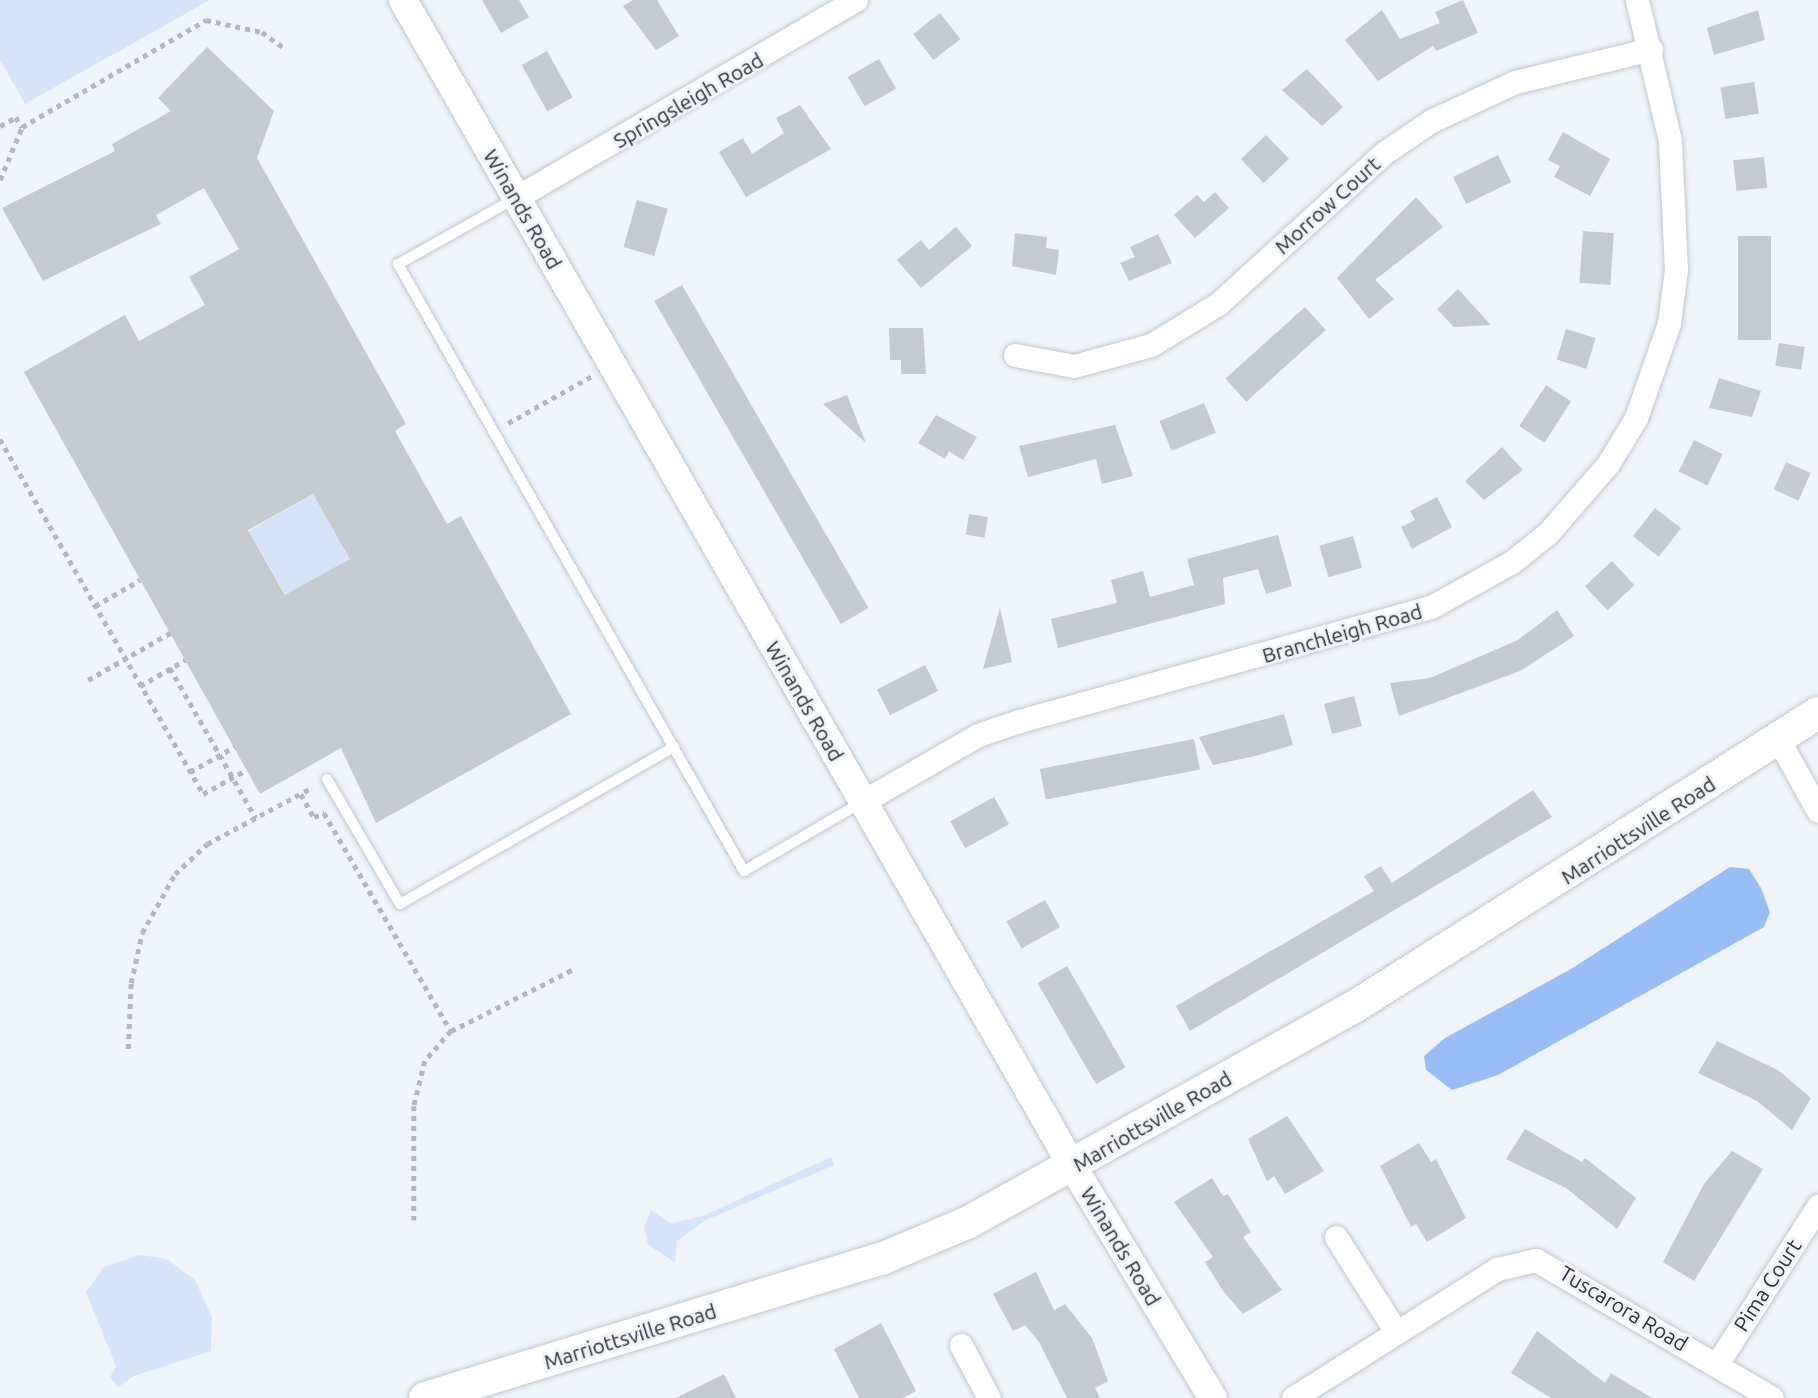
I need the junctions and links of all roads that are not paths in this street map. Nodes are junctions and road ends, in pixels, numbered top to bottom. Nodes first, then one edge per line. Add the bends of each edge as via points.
1 (403, 0) edge
2 (856, 0) edge
3 (1637, 0) edge
4 (1651, 49) junction
5 (517, 197) junction
6 (1015, 355) dead end
7 (1818, 713) edge
8 (1778, 739) junction
9 (674, 747) junction
10 (327, 779) road end
11 (862, 802) junction
12 (1818, 811) edge
13 (1073, 1167) junction
14 (1818, 1206) edge
15 (1336, 1237) dead end
16 (1396, 1332) junction
17 (961, 1345) dead end
18 (1717, 1364) junction
19 (425, 1398) edge
20 (989, 1398) edge
21 (1213, 1398) edge
22 (1293, 1398) edge
23 (1772, 1398) edge

1 - 5 street, Winands Road
2 - 5 street, Springsleigh Road
3 - 4 street, Branchleigh Road
4 - 6 street, Morrow Court via 1515,82 1431,121 1384,153 1218,304 1151,345 1074,366
4 - 11 street, Branchleigh Road via 1676,212 1668,323 1636,418 1608,464 1548,533 1513,562 1432,607 978,735
5 - 9 lane via 398,264
5 - 11 street, Winands Road
7 - 8 main road, Marriottsville Road
8 - 12 street
8 - 13 main road, Marriottsville Road via 1504,917
9 - 10 lane via 400,904
9 - 11 lane via 744,871
11 - 13 street, Winands Road
13 - 19 main road, Marriottsville Road via 970,1222 881,1259
13 - 21 street, Winands Road
14 - 18 street, Pima Court
15 - 16 street
16 - 18 street, Tuscarora Road via 1497,1269 1536,1260
16 - 22 street, Tuscarora Road
17 - 20 street
18 - 23 street, Tuscarora Road

